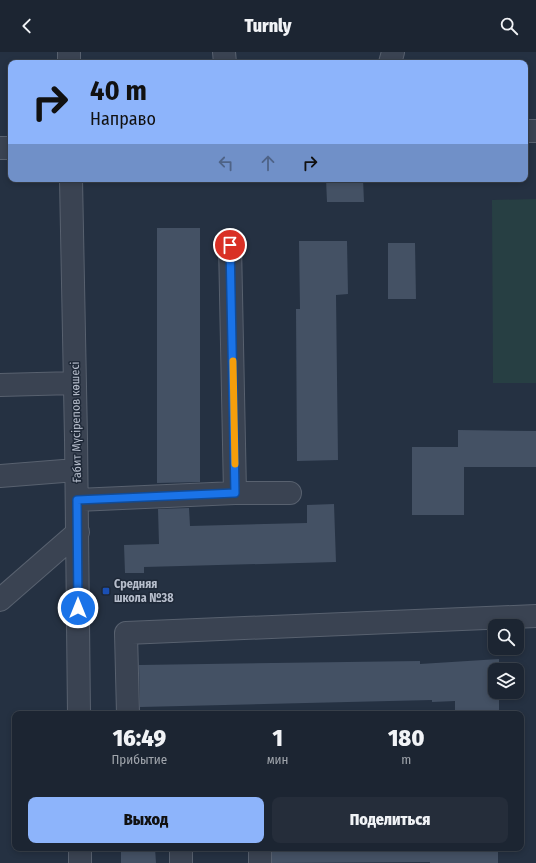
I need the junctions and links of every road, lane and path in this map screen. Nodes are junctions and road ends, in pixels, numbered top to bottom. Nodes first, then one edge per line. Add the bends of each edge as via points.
1 (71, 182) edge
2 (230, 245) dead end
3 (75, 383) junction
4 (0, 385) edge
5 (76, 470) junction
6 (0, 476) edge
7 (235, 493) junction
8 (290, 493) dead end
9 (77, 500) junction
10 (78, 532) junction
11 (0, 600) edge
12 (536, 616) edge
13 (79, 711) edge
14 (128, 711) edge
15 (80, 851) edge
16 (181, 851) edge
17 (260, 851) edge
18 (80, 863) edge
19 (181, 863) edge
20 (260, 863) edge

1 - 3 street, Ғабит Мүсірепов көшесі
2 - 7 street
3 - 4 street
3 - 5 street, Ғабит Мүсірепов көшесі
5 - 6 street
5 - 9 street, Ғабит Мүсірепов көшесі
7 - 8 street
7 - 9 street
9 - 10 street, Ғабит Мүсірепов көшесі
10 - 11 street
10 - 13 street, Ғабит Мүсірепов көшесі
12 - 14 street via 126,633
15 - 18 street
16 - 19 street
17 - 20 street

